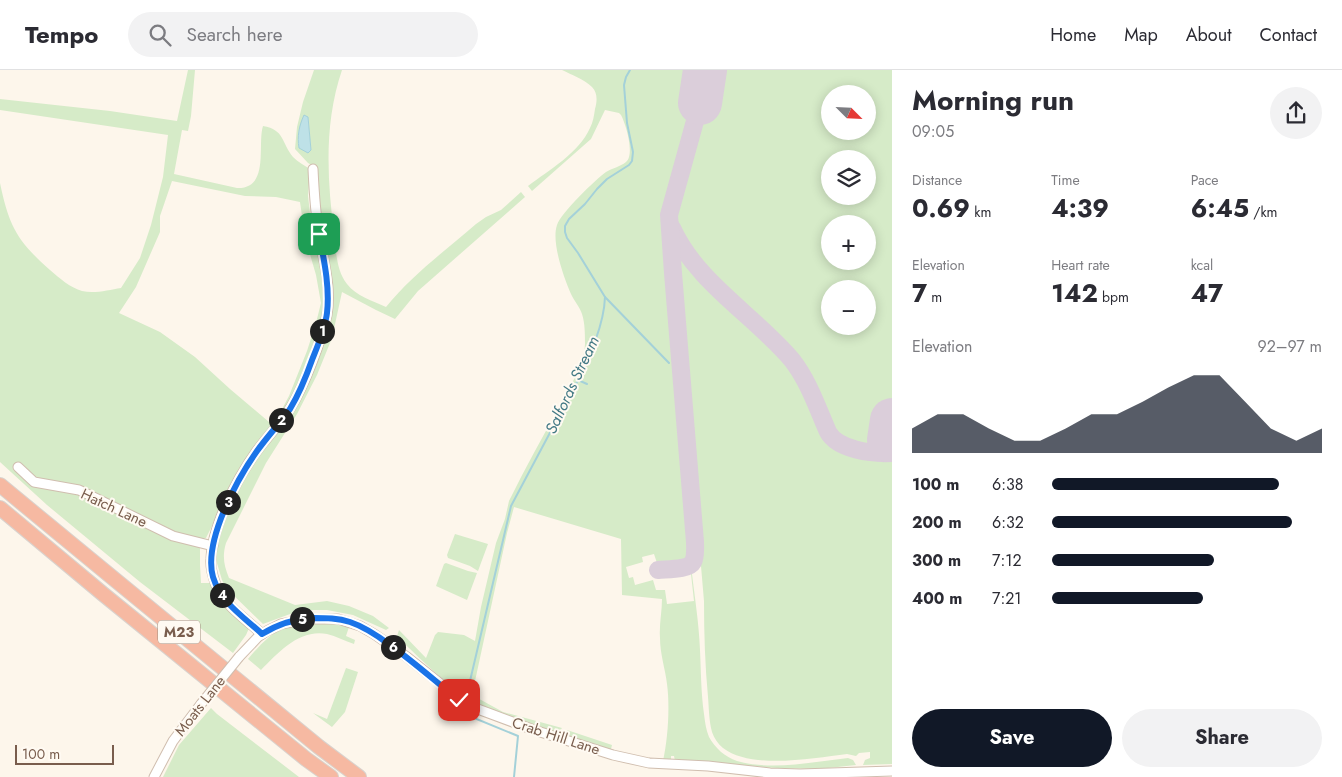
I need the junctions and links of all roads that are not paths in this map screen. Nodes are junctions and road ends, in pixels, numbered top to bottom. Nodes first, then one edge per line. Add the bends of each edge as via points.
1 (313, 169) dead end
2 (18, 468) dead end
3 (0, 485) edge
4 (0, 508) edge
5 (213, 546) junction
6 (262, 634) junction
7 (254, 642) joint
8 (892, 771) edge
9 (154, 777) edge
10 (330, 777) edge
11 (359, 777) edge

1 - 5 street via 328,296 327,314 300,389 291,407 246,468 229,500
2 - 5 street, Hatch Lane via 34,482 79,490 173,536
3 - 11 highway, M23
4 - 10 highway, M23
5 - 6 street via 212,569 219,591
6 - 7 street, Crab Hill Lane
6 - 8 street, Crab Hill Lane via 284,623 303,619 332,618 351,622 407,657 470,707 634,760 766,773
7 - 9 street, Moats Lane, bridge via 173,741

